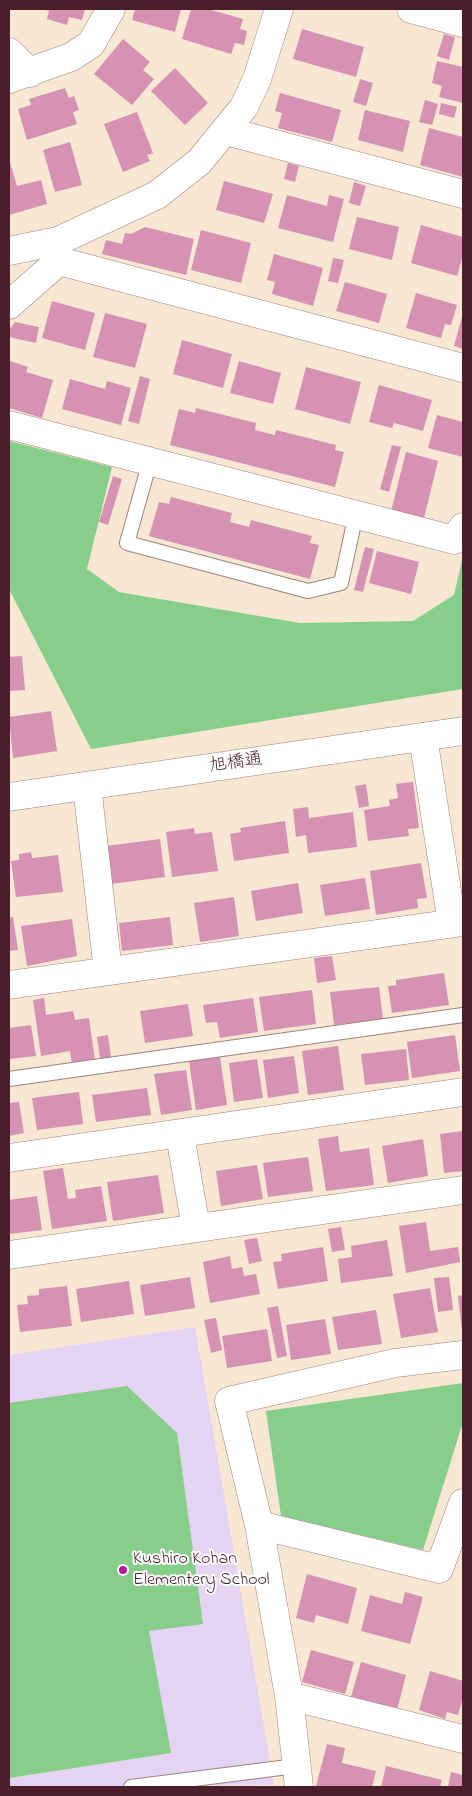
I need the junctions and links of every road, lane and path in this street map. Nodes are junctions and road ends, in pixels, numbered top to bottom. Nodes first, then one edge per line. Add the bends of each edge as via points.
1 (111, 9) edge
2 (279, 9) edge
3 (411, 9) edge
4 (455, 17) edge
5 (9, 52) edge
6 (19, 76) edge
7 (226, 131) junction
8 (463, 194) edge
9 (58, 251) junction
10 (9, 252) edge
11 (9, 305) edge
12 (463, 368) edge
13 (9, 424) edge
14 (150, 461) junction
15 (356, 514) junction
16 (463, 527) edge
17 (463, 731) edge
18 (423, 737) junction
19 (87, 786) junction
20 (9, 797) edge
21 (458, 922) edge
22 (108, 971) junction
23 (9, 985) edge
24 (463, 1015) edge
25 (9, 1079) edge
26 (463, 1092) edge
27 (180, 1134) junction
28 (9, 1158) edge
29 (463, 1190) edge
30 (196, 1228) junction
31 (9, 1255) edge
32 (463, 1355) edge
33 (463, 1503) edge
34 (259, 1525) junction
35 (289, 1696) junction
36 (463, 1739) edge
37 (297, 1776) edge
38 (131, 1787) edge

1 - 6 street via 91,44 71,57
2 - 7 street via 257,79 244,107
3 - 4 street
5 - 6 street
7 - 8 street
7 - 9 street via 199,162 157,195
9 - 10 street
9 - 11 street
9 - 12 street
13 - 14 street
14 - 15 street
14 - 15 lane via 127,543 308,591 341,583
15 - 16 street via 454,540
17 - 18 street, 旭橋通
18 - 19 street, 旭橋通
18 - 21 street
19 - 20 street, 旭橋通
19 - 22 street
21 - 22 street
22 - 23 street
24 - 25 lane
26 - 27 street
27 - 28 street
27 - 30 street
29 - 30 street
30 - 31 street
32 - 34 street via 395,1363 229,1401
33 - 34 street via 439,1570
34 - 35 street
35 - 36 street
35 - 37 street
37 - 38 lane

